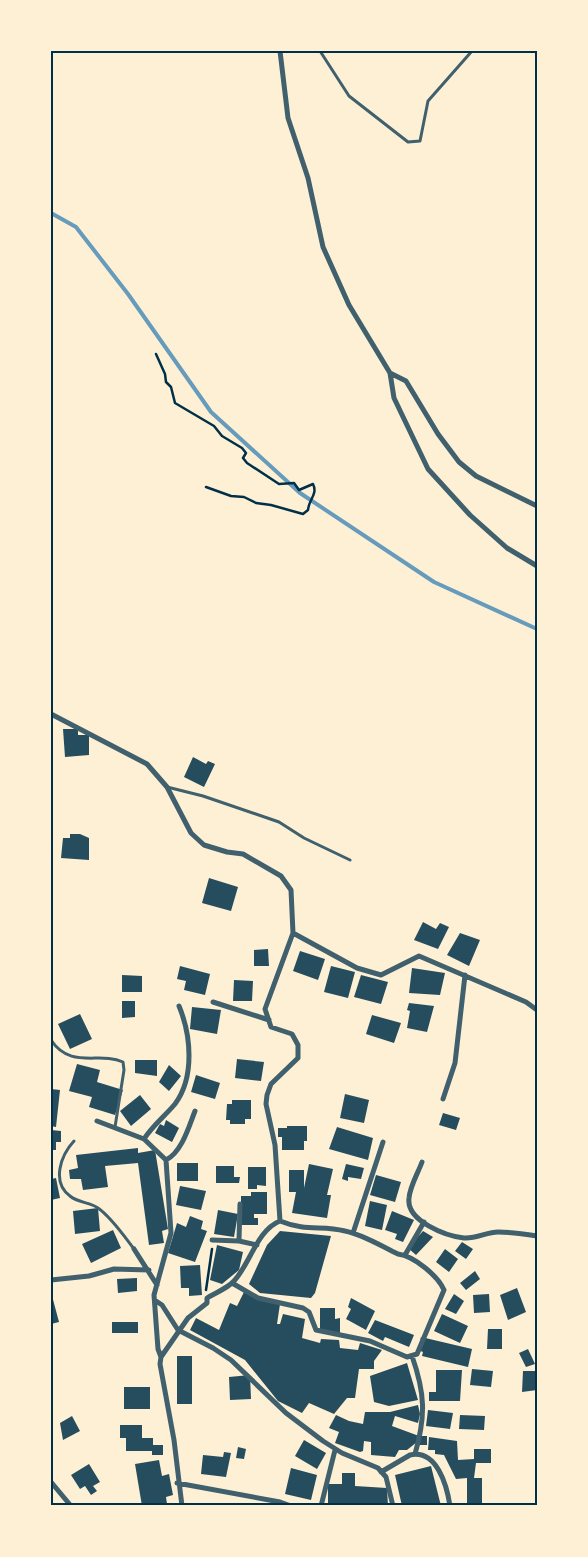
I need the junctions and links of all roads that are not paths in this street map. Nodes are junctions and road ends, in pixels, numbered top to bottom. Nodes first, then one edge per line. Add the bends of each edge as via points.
1 (280, 51) edge
2 (320, 51) edge
3 (472, 51) edge
4 (390, 373) junction
5 (537, 506) edge
6 (537, 566) edge
7 (51, 714) edge
8 (167, 787) junction
9 (350, 860) dead end
10 (293, 933) junction
11 (466, 975) junction
12 (213, 1002) dead end
13 (179, 1006) dead end
14 (537, 1010) edge
15 (269, 1020) junction
16 (51, 1040) edge
17 (443, 1099) dead end
18 (195, 1111) dead end
19 (97, 1121) dead end
20 (115, 1127) junction
21 (144, 1139) junction
22 (74, 1142) dead end
23 (383, 1142) dead end
24 (166, 1160) junction
25 (422, 1162) dead end
26 (240, 1204) dead end
27 (280, 1221) junction
28 (424, 1222) junction
29 (353, 1233) junction
30 (537, 1236) edge
31 (212, 1240) road end
32 (239, 1241) junction
33 (257, 1245) junction
34 (134, 1249) joint
35 (405, 1255) junction
36 (149, 1270) junction
37 (51, 1280) edge
38 (232, 1283) junction
39 (157, 1285) junction
40 (156, 1302) junction
41 (178, 1330) junction
42 (412, 1356) junction
43 (161, 1357) junction
44 (336, 1450) junction
45 (415, 1454) junction
46 (381, 1472) junction
47 (51, 1482) edge
48 (177, 1483) junction
49 (72, 1506) edge
50 (182, 1506) edge
51 (291, 1506) edge
52 (321, 1506) edge
53 (393, 1506) edge
54 (450, 1506) edge

1 - 4 street via 288,118 308,178 323,247 349,305
2 - 3 lane via 349,96 408,142 414,142 420,141 428,101
4 - 5 street via 406,381 459,462 476,476
4 - 6 street via 394,398 428,470 470,515 507,548
7 - 8 street via 147,764
8 - 9 lane via 279,822
8 - 10 street via 191,833 204,845 243,854 281,876 291,890
10 - 11 street via 357,968 381,975 420,956
10 - 15 street via 265,1008
11 - 14 street
11 - 17 street via 455,1063
12 - 15 street
13 - 21 street via 189,1046 183,1089
15 - 27 street via 271,1027 292,1034 298,1045 298,1058 270,1084 266,1104 275,1145
16 - 20 lane via 56,1047 78,1058 123,1062
18 - 24 street via 172,1157
19 - 20 street
20 - 21 street
21 - 24 street
22 - 34 lane via 61,1164 59,1176 62,1187 71,1197 99,1209
23 - 29 street
24 - 39 street via 171,1233
25 - 28 street via 408,1197 411,1210
26 - 32 street
27 - 29 street via 302,1229 337,1229
27 - 33 street via 273,1224
28 - 30 street via 446,1233 467,1238 497,1232
28 - 35 street
29 - 35 street
31 - 32 street
32 - 33 street
33 - 38 street
34 - 36 street
35 - 42 street via 432,1273 444,1290 417,1354
36 - 37 street via 114,1269 89,1276
36 - 39 street
38 - 41 street via 207,1298 207,1303 200,1306
38 - 42 street via 258,1298 303,1308 309,1312 316,1330 370,1340 407,1357
39 - 40 street
40 - 41 street via 162,1305
40 - 43 street
41 - 43 street
41 - 44 street via 231,1360 286,1413
42 - 45 street via 424,1409
43 - 48 street via 179,1476
44 - 46 street
44 - 52 street
45 - 46 street
45 - 54 street via 431,1461 439,1469
46 - 53 street via 386,1476
47 - 49 street
48 - 50 street
48 - 51 street

